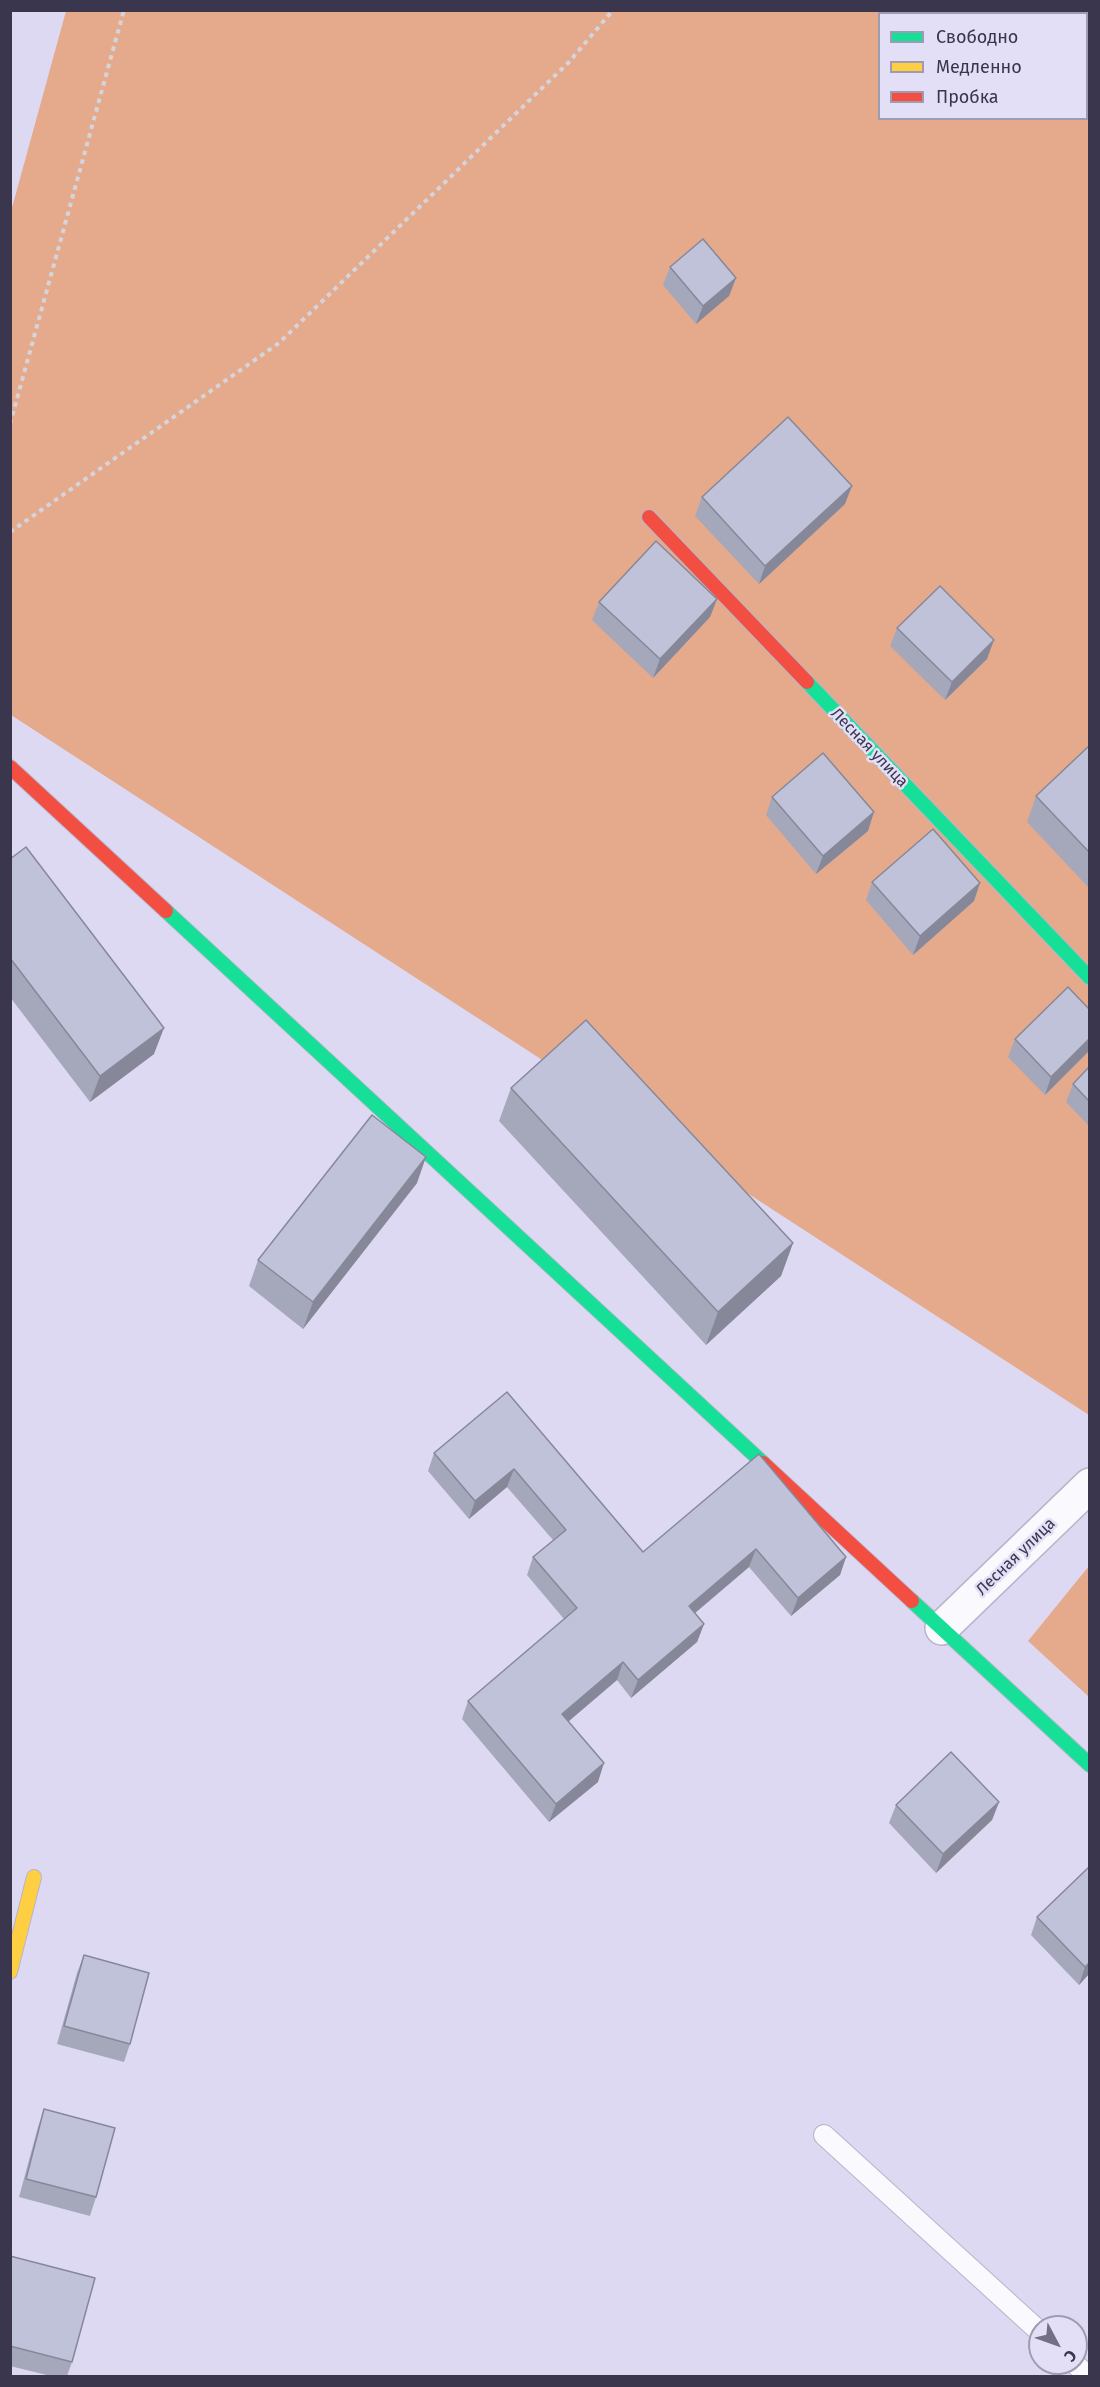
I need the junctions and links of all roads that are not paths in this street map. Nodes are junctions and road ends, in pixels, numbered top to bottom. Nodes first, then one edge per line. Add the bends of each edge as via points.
1 (649, 518) dead end
2 (10, 767) edge
3 (1089, 978) edge
4 (1089, 1485) edge
5 (942, 1628) junction
6 (1089, 1765) edge
7 (34, 1877) dead end
8 (10, 1972) edge
9 (824, 2135) dead end
10 (1028, 2321) edge

1 - 3 street, Лесная улица
2 - 5 street
4 - 5 street, Лесная улица
5 - 6 street
7 - 8 street
9 - 10 lane

